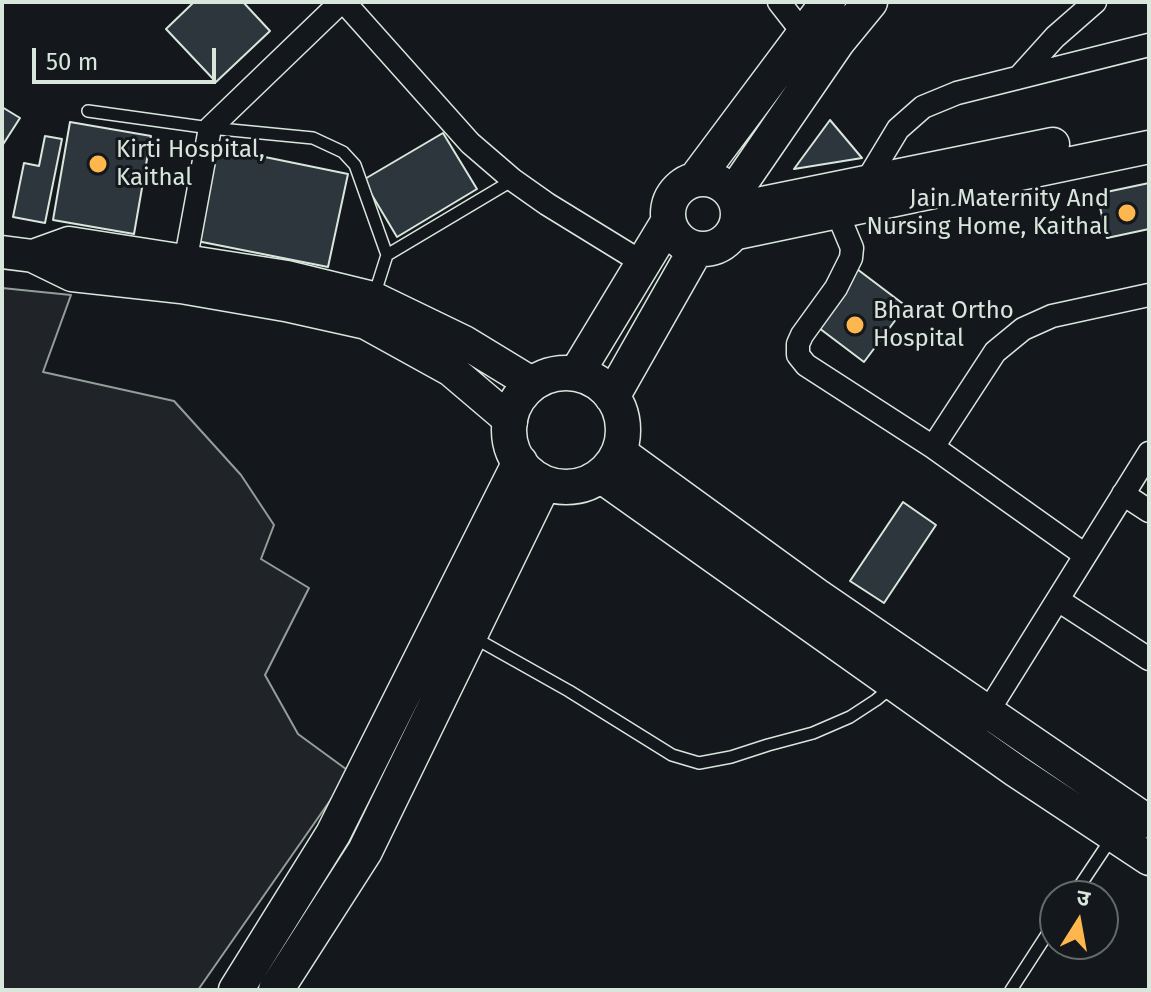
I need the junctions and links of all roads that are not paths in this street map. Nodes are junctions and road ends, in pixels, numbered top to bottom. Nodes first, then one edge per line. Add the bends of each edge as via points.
1 (343, 2) edge
2 (779, 2) edge
3 (828, 2) edge
4 (870, 2) edge
5 (1095, 2) edge
6 (804, 34) junction
7 (1149, 45) edge
8 (1018, 78) junction
9 (88, 111) dead end
10 (1149, 124) edge
11 (210, 128) junction
12 (1149, 147) edge
13 (513, 180) junction
14 (695, 180) junction
15 (866, 182) junction
16 (734, 212) junction
17 (837, 212) junction
18 (668, 222) junction
19 (696, 249) junction
20 (17, 254) edge
21 (387, 255) junction
22 (643, 263) junction
23 (183, 274) junction
24 (1149, 295) edge
25 (369, 311) junction
26 (576, 374) junction
27 (533, 384) junction
28 (612, 397) junction
29 (511, 421) junction
30 (933, 447) junction
31 (1149, 453) edge
32 (610, 464) junction
33 (532, 473) junction
34 (1123, 494) junction
35 (1149, 511) edge
36 (1085, 555) junction
37 (1058, 600) junction
38 (456, 627) junction
39 (1149, 659) edge
40 (895, 685) junction
41 (988, 712) junction
42 (971, 739) junction
43 (367, 767) junction
44 (398, 782) junction
45 (1132, 823) edge
46 (1149, 859) edge
47 (1086, 880) edge
48 (1039, 947) edge
49 (236, 990) edge
50 (276, 990) edge
51 (1011, 990) edge

1 - 11 street
1 - 13 street via 470,143
2 - 6 street
3 - 6 main road
4 - 16 main road via 838,41
5 - 8 street
6 - 14 main road
7 - 8 street
8 - 15 street via 923,107 898,129
9 - 11 lane
10 - 15 main road
11 - 21 lane via 313,138 343,152 355,165
11 - 23 street
12 - 17 main road
13 - 21 lane
13 - 22 street
14 - 16 main road via 722,184
14 - 18 main road via 673,195
15 - 16 main road
16 - 17 main road
16 - 19 main road via 723,244
17 - 30 street via 851,258 802,335 798,355
18 - 19 main road via 673,234
18 - 22 main road
19 - 28 main road
20 - 23 main road via 69,243
21 - 25 lane
22 - 26 main road
23 - 25 main road via 287,277
24 - 30 street via 1052,316 1023,329 995,352
25 - 27 main road via 464,342
25 - 29 main road
26 - 27 main road via 544,377
26 - 28 main road via 605,387
27 - 29 main road via 513,408
28 - 32 main road via 624,429
29 - 33 main road via 513,452
30 - 36 street
31 - 34 street
32 - 33 main road via 589,483 566,487
32 - 40 main road
32 - 41 main road via 817,595
33 - 38 main road
34 - 35 street
34 - 36 street
36 - 37 street
37 - 39 street
37 - 41 street
38 - 40 lane via 672,755 699,763 813,733 850,717
38 - 43 main road
38 - 44 main road
40 - 42 main road
41 - 42 street
41 - 45 main road
42 - 45 main road
43 - 44 main road
43 - 49 main road via 333,834
44 - 50 main road via 365,851
45 - 46 main road
45 - 47 lane
48 - 51 lane

